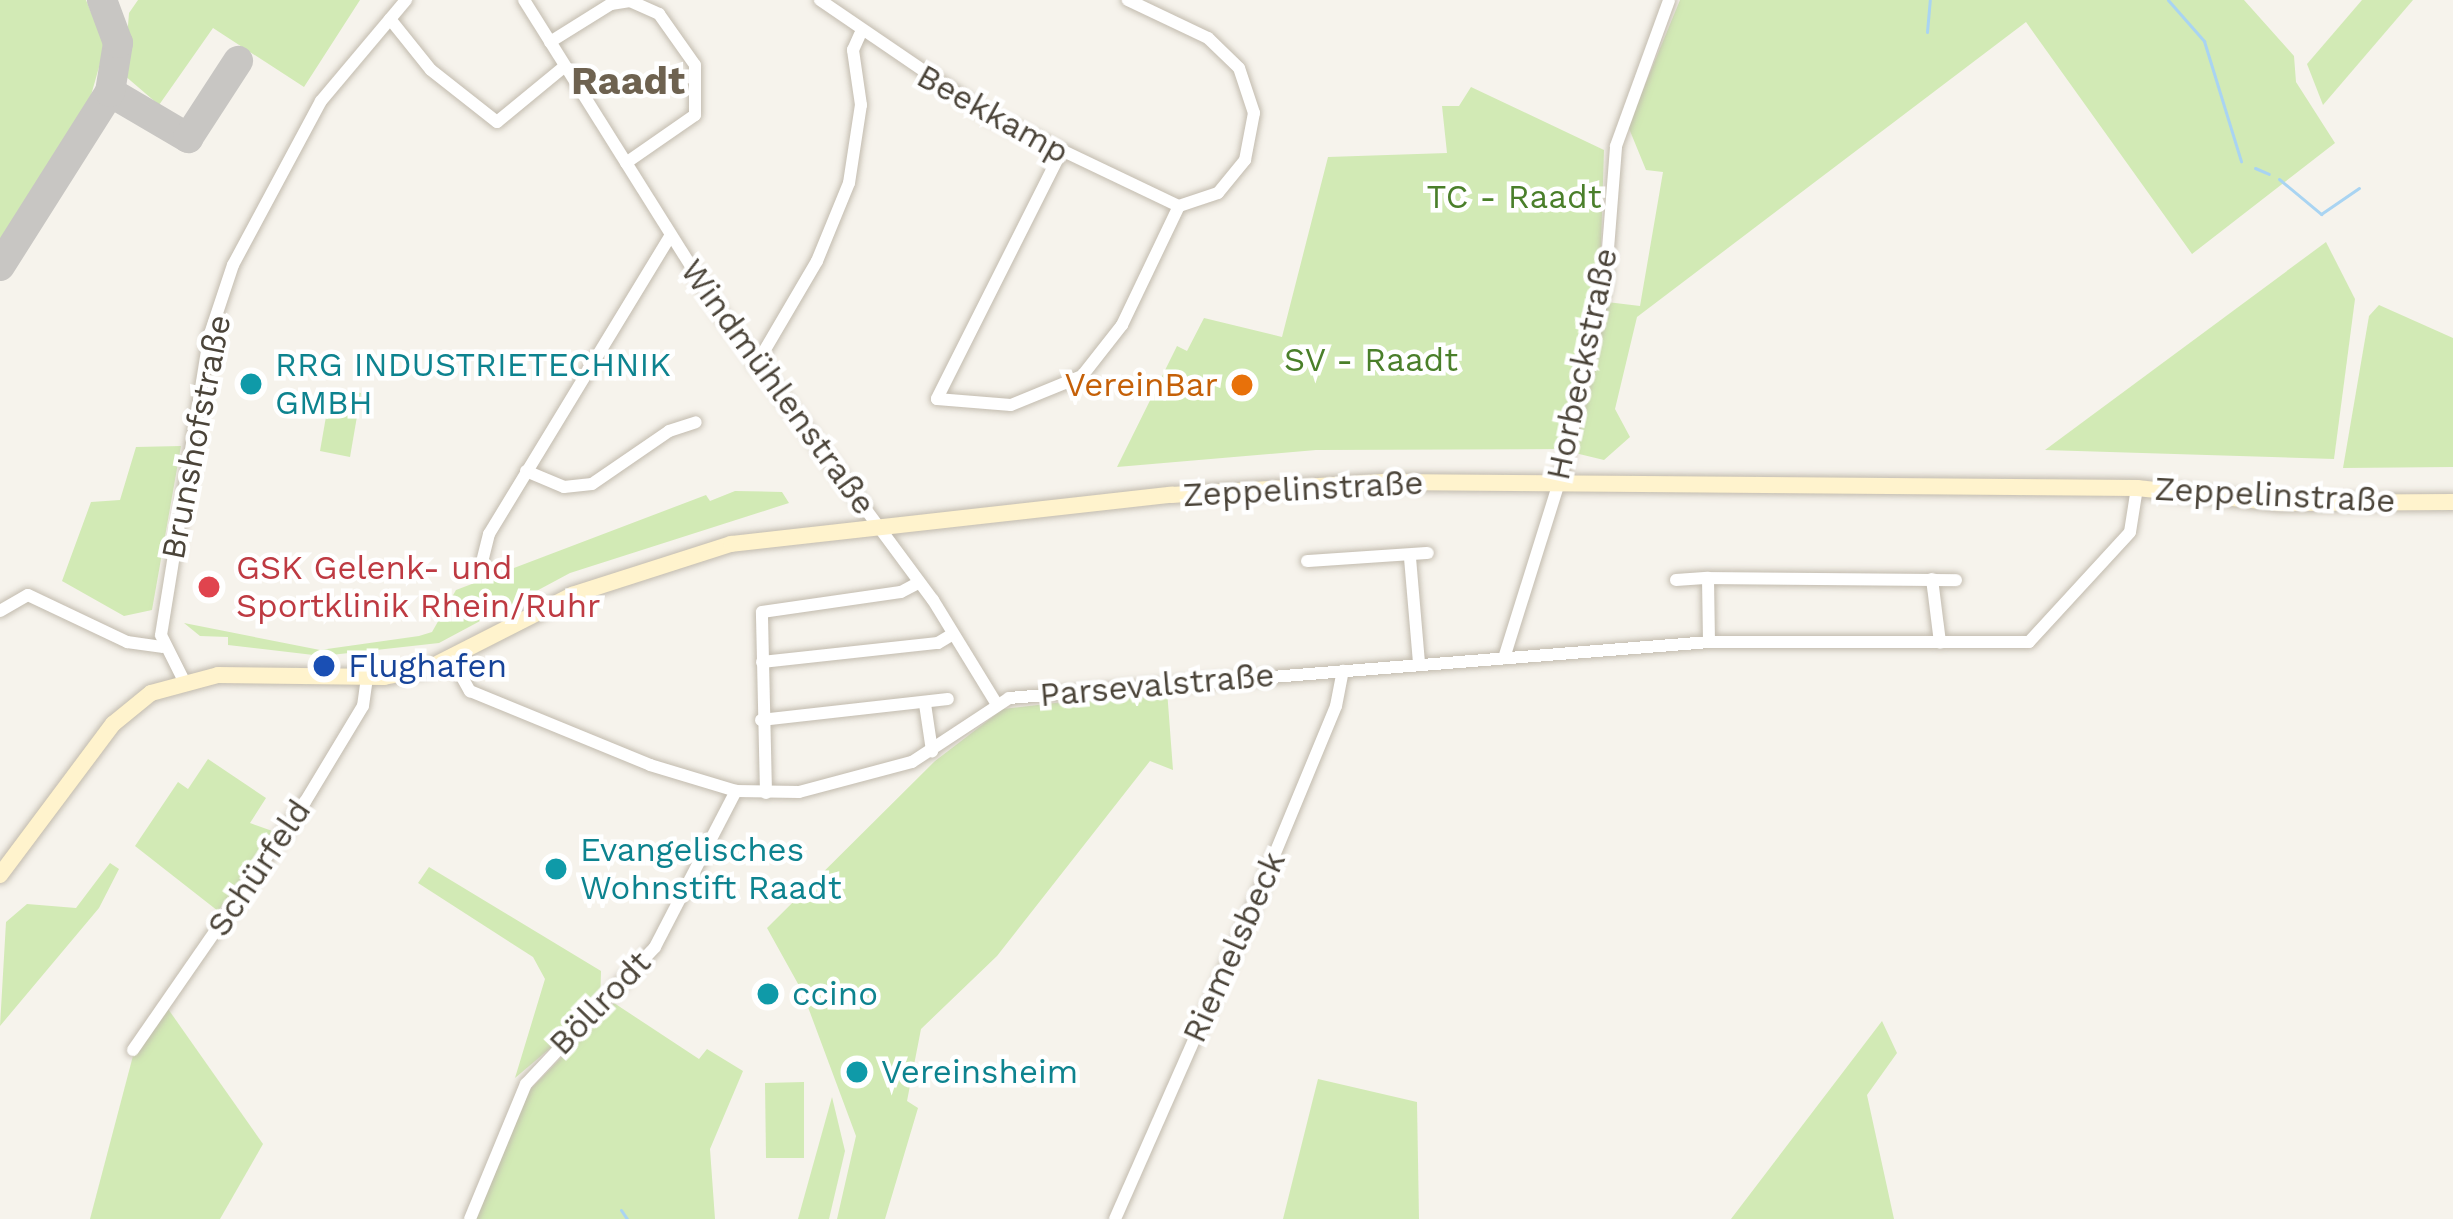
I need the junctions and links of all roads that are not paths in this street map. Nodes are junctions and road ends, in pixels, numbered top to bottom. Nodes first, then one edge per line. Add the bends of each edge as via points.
1 (406, 0) edge
2 (524, 0) edge
3 (820, 0) edge
4 (1128, 0) edge
5 (1669, 0) edge
6 (390, 19) junction
7 (860, 34) junction
8 (550, 42) junction
9 (565, 67) junction
10 (1060, 154) junction
11 (626, 164) junction
12 (1180, 206) junction
13 (670, 236) junction
14 (756, 365) junction
15 (696, 422) dead end
16 (526, 470) junction
17 (1559, 482) junction
18 (2137, 488) junction
19 (2453, 502) edge
20 (878, 526) junction
21 (1428, 553) dead end
22 (1410, 558) junction
23 (1307, 561) dead end
24 (482, 562) dead end
25 (1708, 578) junction
26 (1932, 579) junction
27 (1676, 580) dead end
28 (1956, 580) dead end
29 (918, 583) junction
30 (0, 610) edge
31 (953, 634) junction
32 (1709, 642) junction
33 (1940, 642) junction
34 (162, 647) junction
35 (1504, 658) junction
36 (452, 659) junction
37 (762, 662) junction
38 (1419, 664) junction
39 (1343, 671) junction
40 (367, 677) junction
41 (184, 681) junction
42 (948, 699) dead end
43 (996, 703) junction
44 (925, 704) junction
45 (761, 720) junction
46 (932, 751) junction
47 (736, 790) junction
48 (766, 793) junction
49 (0, 875) edge
50 (133, 1050) dead end
51 (470, 1219) edge
52 (1115, 1219) edge

1 - 6 street, Brunshofstraße
2 - 8 street, Windmühlenstraße
3 - 7 street, Beekkamp
4 - 12 street via 1208,38 1239,68 1254,112 1252,141 1233,180
5 - 17 street, Horbeckstraße via 1616,146 1605,287
6 - 9 street via 485,117 508,118
6 - 34 street, Brunshofstraße via 321,101 233,265 206,356
7 - 10 street, Beekkamp
7 - 14 street via 853,50 862,105 849,183 818,261
8 - 9 street, Windmühlenstraße
8 - 11 street via 611,4 630,2 659,14 694,65 701,100 695,115
9 - 11 street, Windmühlenstraße
10 - 12 street, Beekkamp
10 - 12 street via 937,399 1010,405 1082,376 1122,325
11 - 13 street, Windmühlenstraße
13 - 14 street, Windmühlenstraße
13 - 16 street
14 - 20 street, Windmühlenstraße
15 - 16 street via 669,431 592,484 564,487
16 - 24 street
17 - 18 main road, Zeppelinstraße
17 - 20 main road, Zeppelinstraße via 1291,485
17 - 35 street, Horbeckstraße
18 - 19 main road, Zeppelinstraße via 2280,503
18 - 33 street, Parsevalstraße via 2130,532 2030,642
20 - 29 street, Windmühlenstraße
20 - 36 main road, Zeppelinstraße via 731,544 649,564
21 - 22 street
22 - 23 street
22 - 38 street
25 - 26 street
25 - 27 street
25 - 32 street
26 - 28 street
26 - 33 street
29 - 31 street, Windmühlenstraße
29 - 37 street via 901,592 769,608 760,620
30 - 34 street via 28,595 128,642
31 - 37 street via 938,643
31 - 43 street, Windmühlenstraße
32 - 33 street, Parsevalstraße
32 - 35 street, Parsevalstraße
34 - 41 street
35 - 38 street, Parsevalstraße
36 - 40 main road, Zeppelinstraße
36 - 47 street, Parsevalstraße via 470,691 670,772
37 - 45 street
38 - 39 street, Parsevalstraße
39 - 43 street, Parsevalstraße
39 - 52 street, Riemelsbeck via 1259,892
40 - 41 main road, Zeppelinstraße
40 - 50 street, Schürfeld via 363,706 305,802
41 - 49 main road via 151,693 113,724
42 - 44 street
43 - 46 street, Parsevalstraße
44 - 45 street
44 - 46 street
45 - 48 street
46 - 48 street, Parsevalstraße via 841,786
47 - 48 street, Parsevalstraße
47 - 51 street, Böllrodt via 693,888 653,950 526,1084

